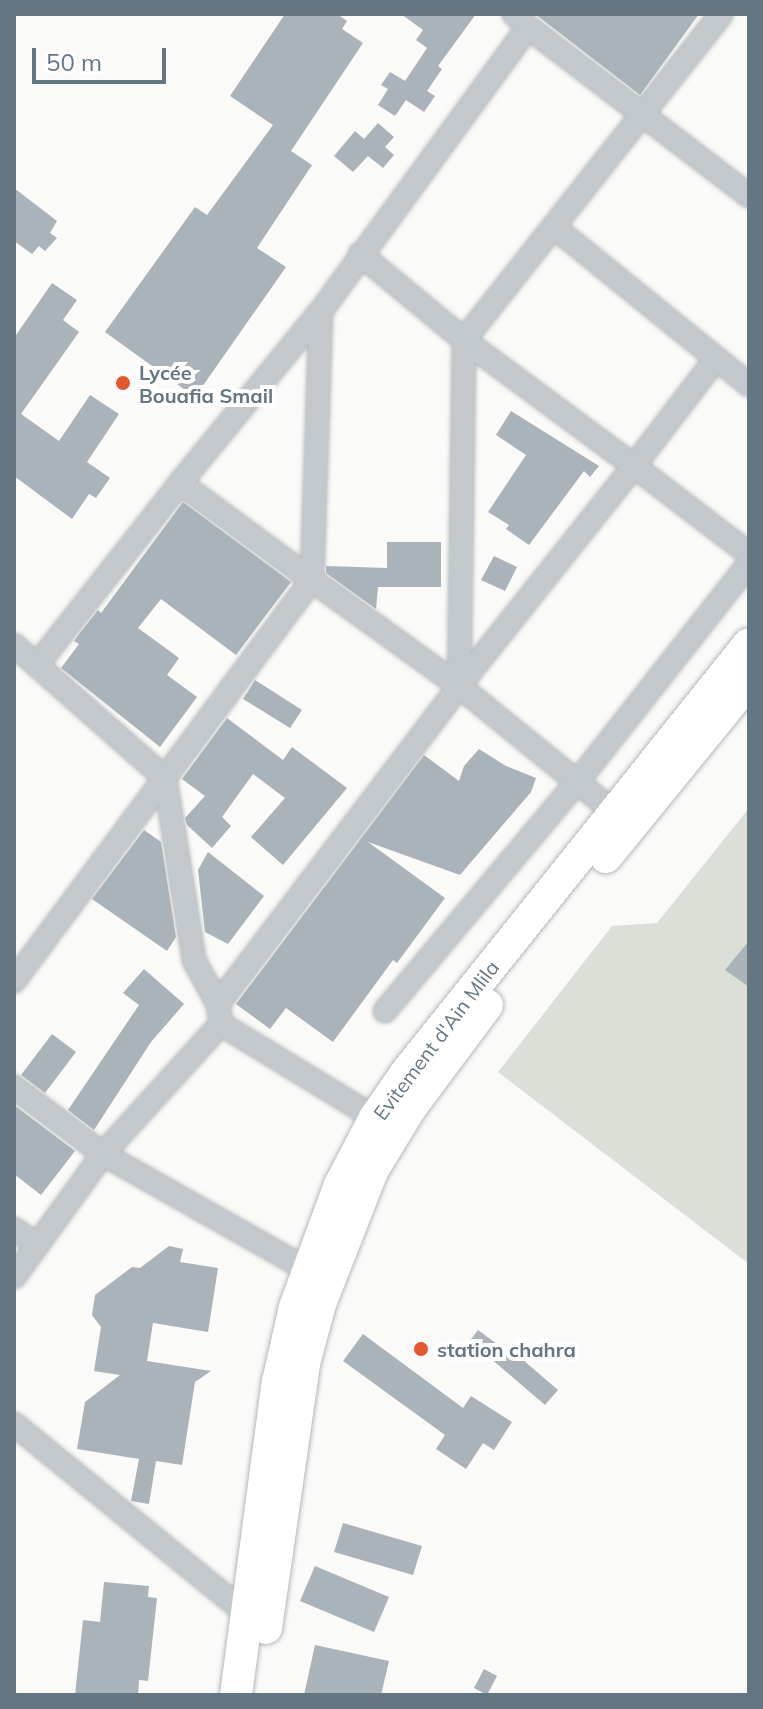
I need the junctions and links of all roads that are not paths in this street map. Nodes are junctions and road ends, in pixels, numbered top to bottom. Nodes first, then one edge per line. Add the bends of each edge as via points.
1 (721, 14) edge
2 (521, 20) edge
3 (642, 112) junction
4 (749, 196) edge
5 (554, 227) junction
6 (360, 254) junction
7 (321, 311) junction
8 (464, 340) junction
9 (715, 360) junction
10 (749, 385) edge
11 (634, 466) junction
12 (180, 483) junction
13 (749, 554) edge
14 (749, 564) edge
15 (312, 580) junction
16 (749, 644) edge
17 (14, 645) edge
18 (37, 665) junction
19 (749, 681) edge
20 (459, 686) junction
21 (165, 778) junction
22 (578, 781) junction
23 (614, 812) junction
24 (14, 981) edge
25 (385, 1011) dead end
26 (219, 1014) junction
27 (14, 1087) edge
28 (375, 1118) junction
29 (103, 1154) junction
30 (14, 1229) edge
31 (36, 1244) junction
32 (308, 1270) junction
33 (14, 1277) edge
34 (14, 1424) edge
35 (256, 1615) junction
36 (236, 1695) edge
37 (258, 1695) edge

1 - 3 street
2 - 3 street
2 - 6 street
3 - 4 street
3 - 5 street
5 - 8 street
5 - 9 street
6 - 7 street
6 - 8 street
7 - 12 street
7 - 15 street
8 - 11 street
8 - 20 street
9 - 10 street
9 - 11 street
11 - 13 street
11 - 20 street
12 - 15 street
12 - 18 street
14 - 22 street
15 - 20 street
15 - 21 street
16 - 23 highway, Evitement d'Ain Mlila
17 - 18 street
18 - 21 street
19 - 35 highway, Evitement d'Ain Mlila via 494,996 411,1107 372,1171 320,1304 304,1363
20 - 22 street
20 - 26 street
21 - 24 street
21 - 26 street via 194,960
22 - 23 street
22 - 25 street
23 - 28 highway, Evitement d'Ain Mlila
26 - 28 street
26 - 29 street
27 - 29 street
28 - 32 highway, Evitement d'Ain Mlila via 340,1185
29 - 31 street
29 - 32 street
30 - 31 street
31 - 33 street
32 - 35 highway, Evitement d'Ain Mlila via 278,1382
34 - 35 street
35 - 36 highway, Evitement d'Ain Mlila
35 - 37 highway, Evitement d'Ain Mlila

